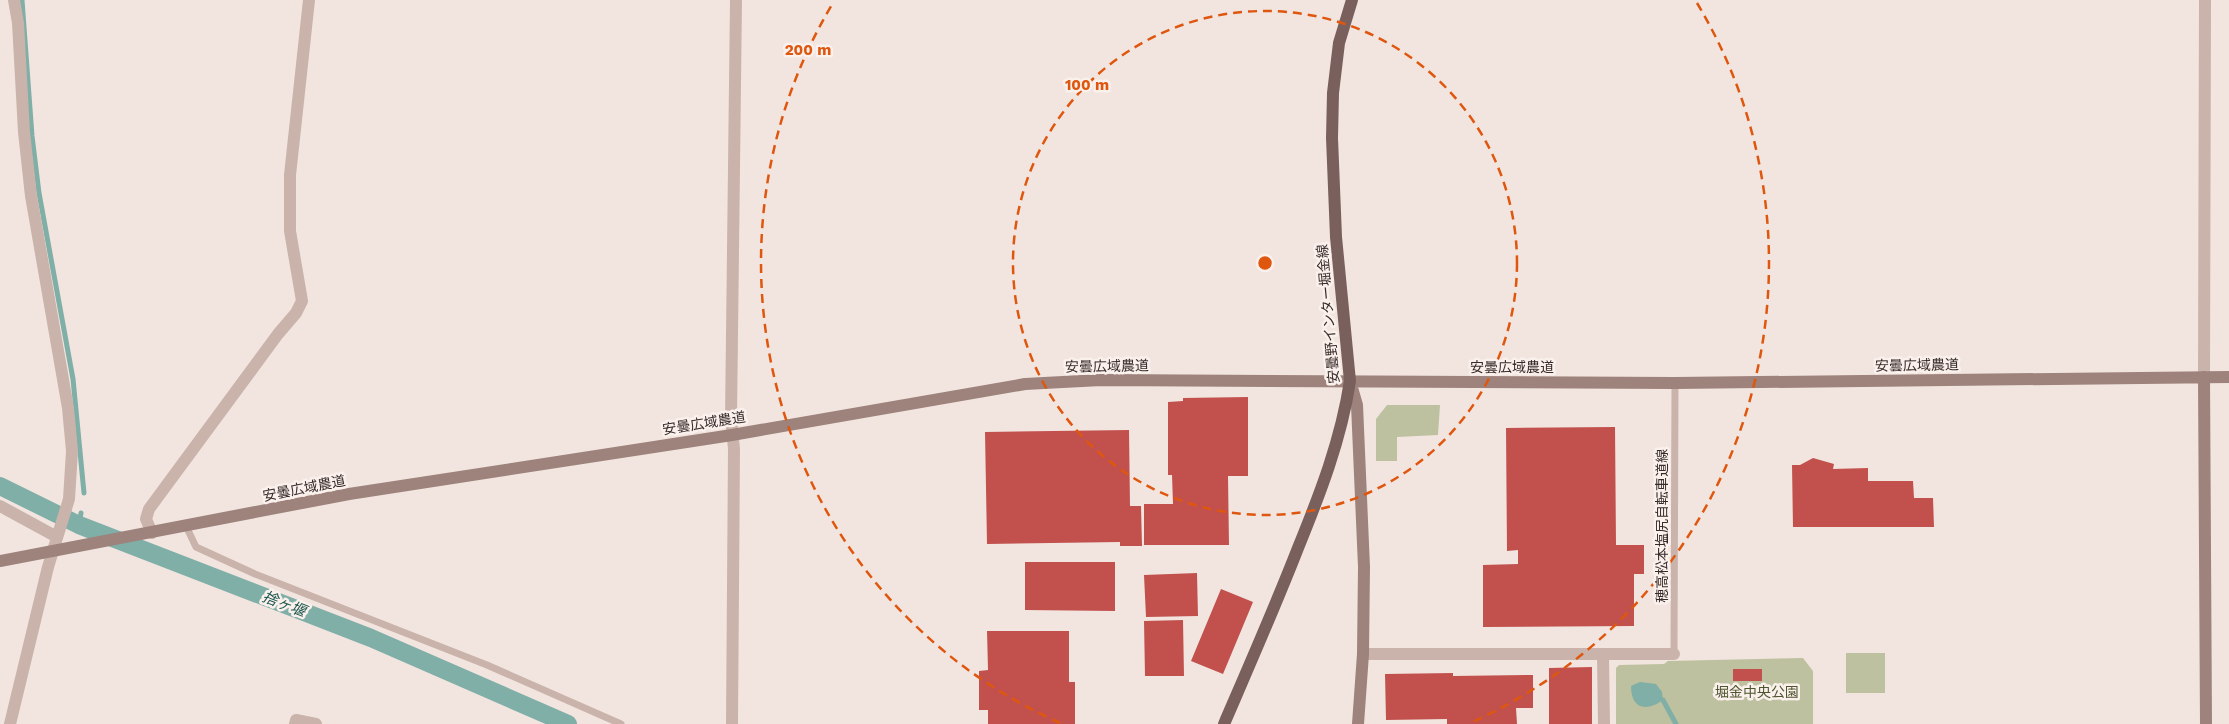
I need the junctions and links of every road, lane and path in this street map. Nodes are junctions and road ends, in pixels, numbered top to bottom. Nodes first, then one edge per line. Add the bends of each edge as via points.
1 (14, 0) edge
2 (308, 0) edge
3 (736, 0) edge
4 (1352, 0) edge
5 (2205, 0) edge
6 (2204, 377) junction
7 (2229, 377) edge
8 (1350, 381) junction
9 (1675, 382) junction
10 (732, 434) junction
11 (0, 506) edge
12 (186, 526) junction
13 (150, 533) junction
14 (58, 534) junction
15 (53, 551) junction
16 (0, 561) edge
17 (1363, 654) junction
18 (1674, 654) joint
19 (1603, 655) junction
20 (10, 724) edge
21 (295, 724) edge
22 (316, 724) edge
23 (621, 724) edge
24 (732, 724) edge
25 (1224, 724) edge
26 (1358, 724) edge
27 (1604, 724) edge
28 (2206, 724) edge

1 - 14 street via 31,196 68,408 72,452 72,474
2 - 13 street via 290,176 290,231 302,301 296,314 149,509 146,519
3 - 10 street
4 - 8 main road, 安曇野インター堀金線 via 1340,42 1333,93 1332,138 1336,237
5 - 6 street
6 - 7 street, 安曇広域農道
6 - 9 street, 安曇広域農道
6 - 28 street
8 - 9 street, 安曇広域農道
8 - 10 street, 安曇広域農道 via 1101,380 1025,384
8 - 17 street via 1357,405 1364,567
8 - 25 main road, 安曇野インター堀金線 via 1339,436 1317,503
9 - 18 lane, 穂高松本塩尻自転車道線
10 - 12 street, 安曇広域農道 via 349,494
10 - 24 street
11 - 14 street
12 - 13 street, 安曇広域農道
12 - 23 lane via 196,547 255,574 488,665
13 - 15 street, 安曇広域農道
14 - 15 street
15 - 16 street, 安曇広域農道
15 - 20 street
17 - 19 street
17 - 26 street
18 - 19 street
19 - 27 street
21 - 22 street via 296,720

